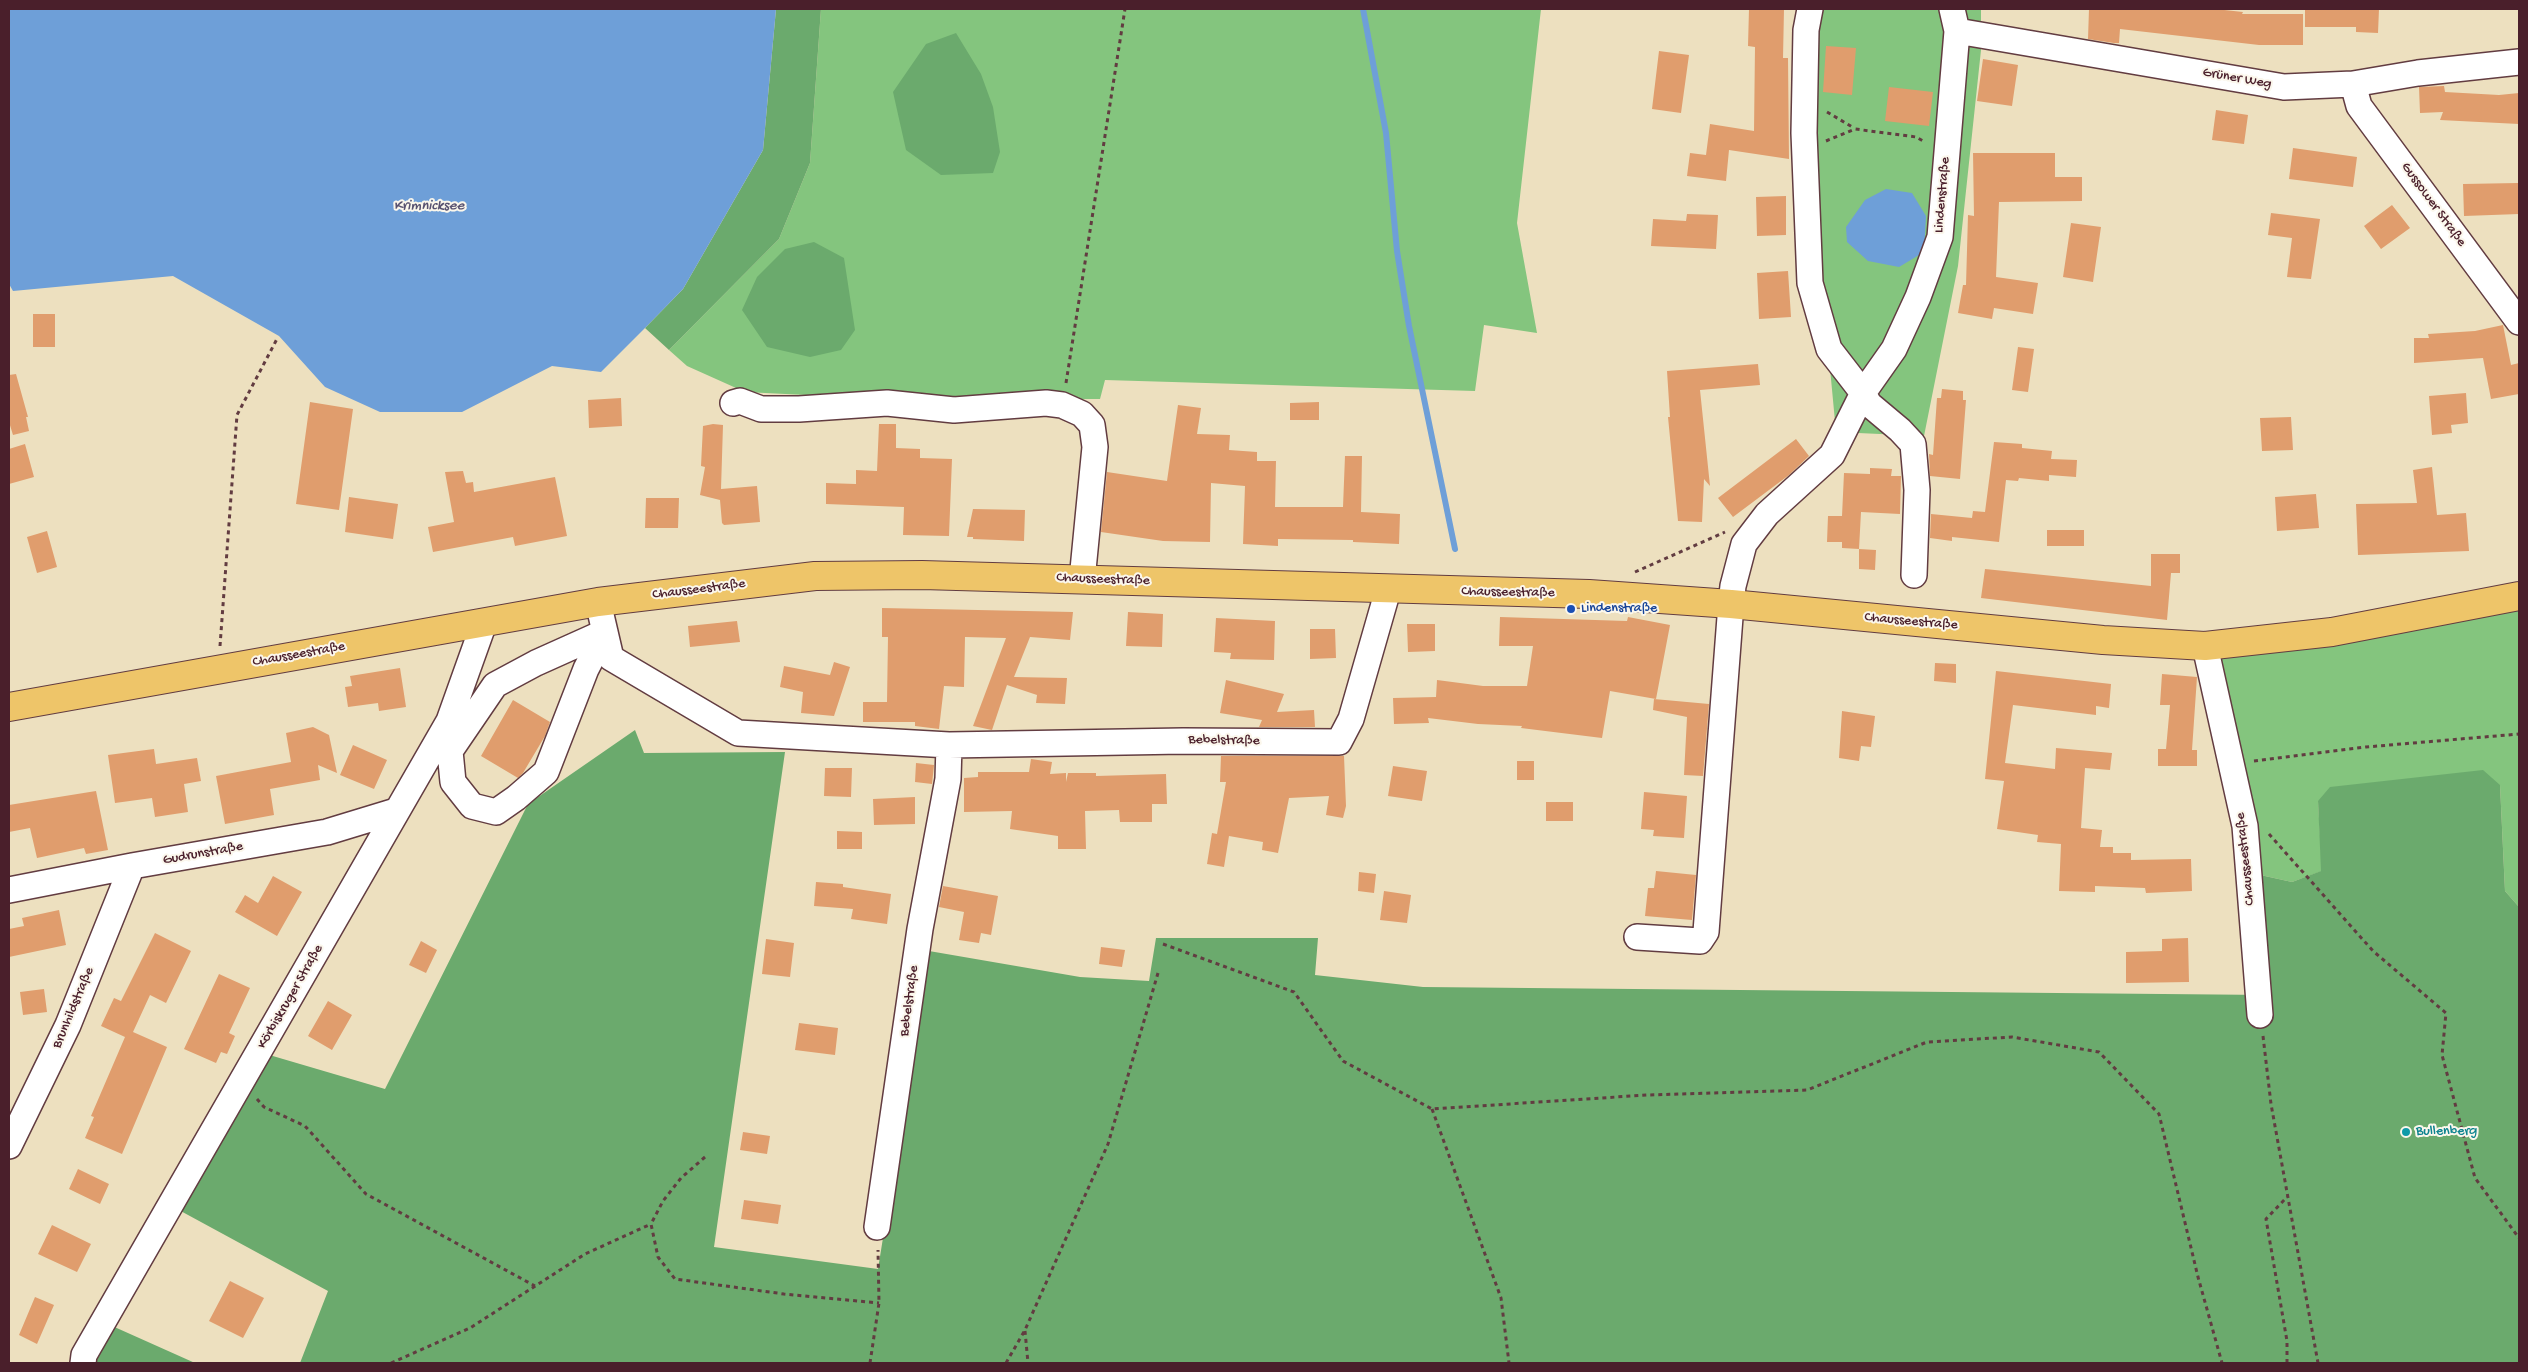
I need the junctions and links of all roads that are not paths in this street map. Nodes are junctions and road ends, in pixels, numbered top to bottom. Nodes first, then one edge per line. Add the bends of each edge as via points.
1 (1810, 9) edge
2 (1954, 20) edge
3 (2519, 62) edge
4 (2353, 84) junction
5 (2519, 322) edge
6 (1863, 393) junction
7 (733, 403) dead end
8 (1914, 575) dead end
9 (1082, 580) junction
10 (1388, 590) junction
11 (2519, 596) edge
12 (598, 602) junction
13 (1731, 604) junction
14 (484, 623) junction
15 (605, 632) junction
16 (2205, 646) junction
17 (9, 707) edge
18 (949, 745) junction
19 (396, 811) junction
20 (132, 866) junction
21 (9, 890) edge
22 (1637, 937) dead end
23 (2260, 1015) road end
24 (9, 1146) edge
25 (877, 1227) road end
26 (83, 1363) edge

1 - 6 street via 1806,30 1805,150 1810,284 1829,349
2 - 4 street, Grüner Weg via 2284,87
2 - 6 street, Lindenstraße via 1940,237 1894,349
3 - 4 street, Grüner Weg
4 - 5 street, Gussower Straße via 2359,106
6 - 8 street via 1869,404 1913,444 1916,490
6 - 13 street, Lindenstraße via 1832,455 1767,514 1744,544
7 - 9 street via 740,401 761,408 800,409 887,403 954,410 1046,403 1062,404 1082,414 1092,425 1095,447
9 - 10 main road, Chausseestraße
9 - 12 main road, Chausseestraße via 922,574 815,576
10 - 13 main road, Chausseestraße via 1589,594
10 - 18 street, Bebelstraße via 1351,719 1338,742
11 - 16 main road, Chausseestraße via 2332,632
12 - 14 main road, Chausseestraße
12 - 15 street, Bebelstraße
13 - 16 main road, Chausseestraße via 2093,639
13 - 22 street, Lindenstraße via 1706,932 1700,941
14 - 17 main road, Chausseestraße
14 - 19 street, Körbiskruger Straße via 449,721
15 - 15 street via 536,663 495,686 450,751 453,782 472,806 496,812 546,772 586,669
15 - 18 street, Bebelstraße via 611,658 738,733
16 - 23 street, Chausseestraße via 2245,826
18 - 25 street, Bebelstraße via 948,779 920,929
19 - 20 street, Gudrunstraße via 327,832
19 - 26 street, Körbiskruger Straße via 84,1355
20 - 21 street, Gudrunstraße
20 - 24 street, Brunhildstraße via 68,1026

